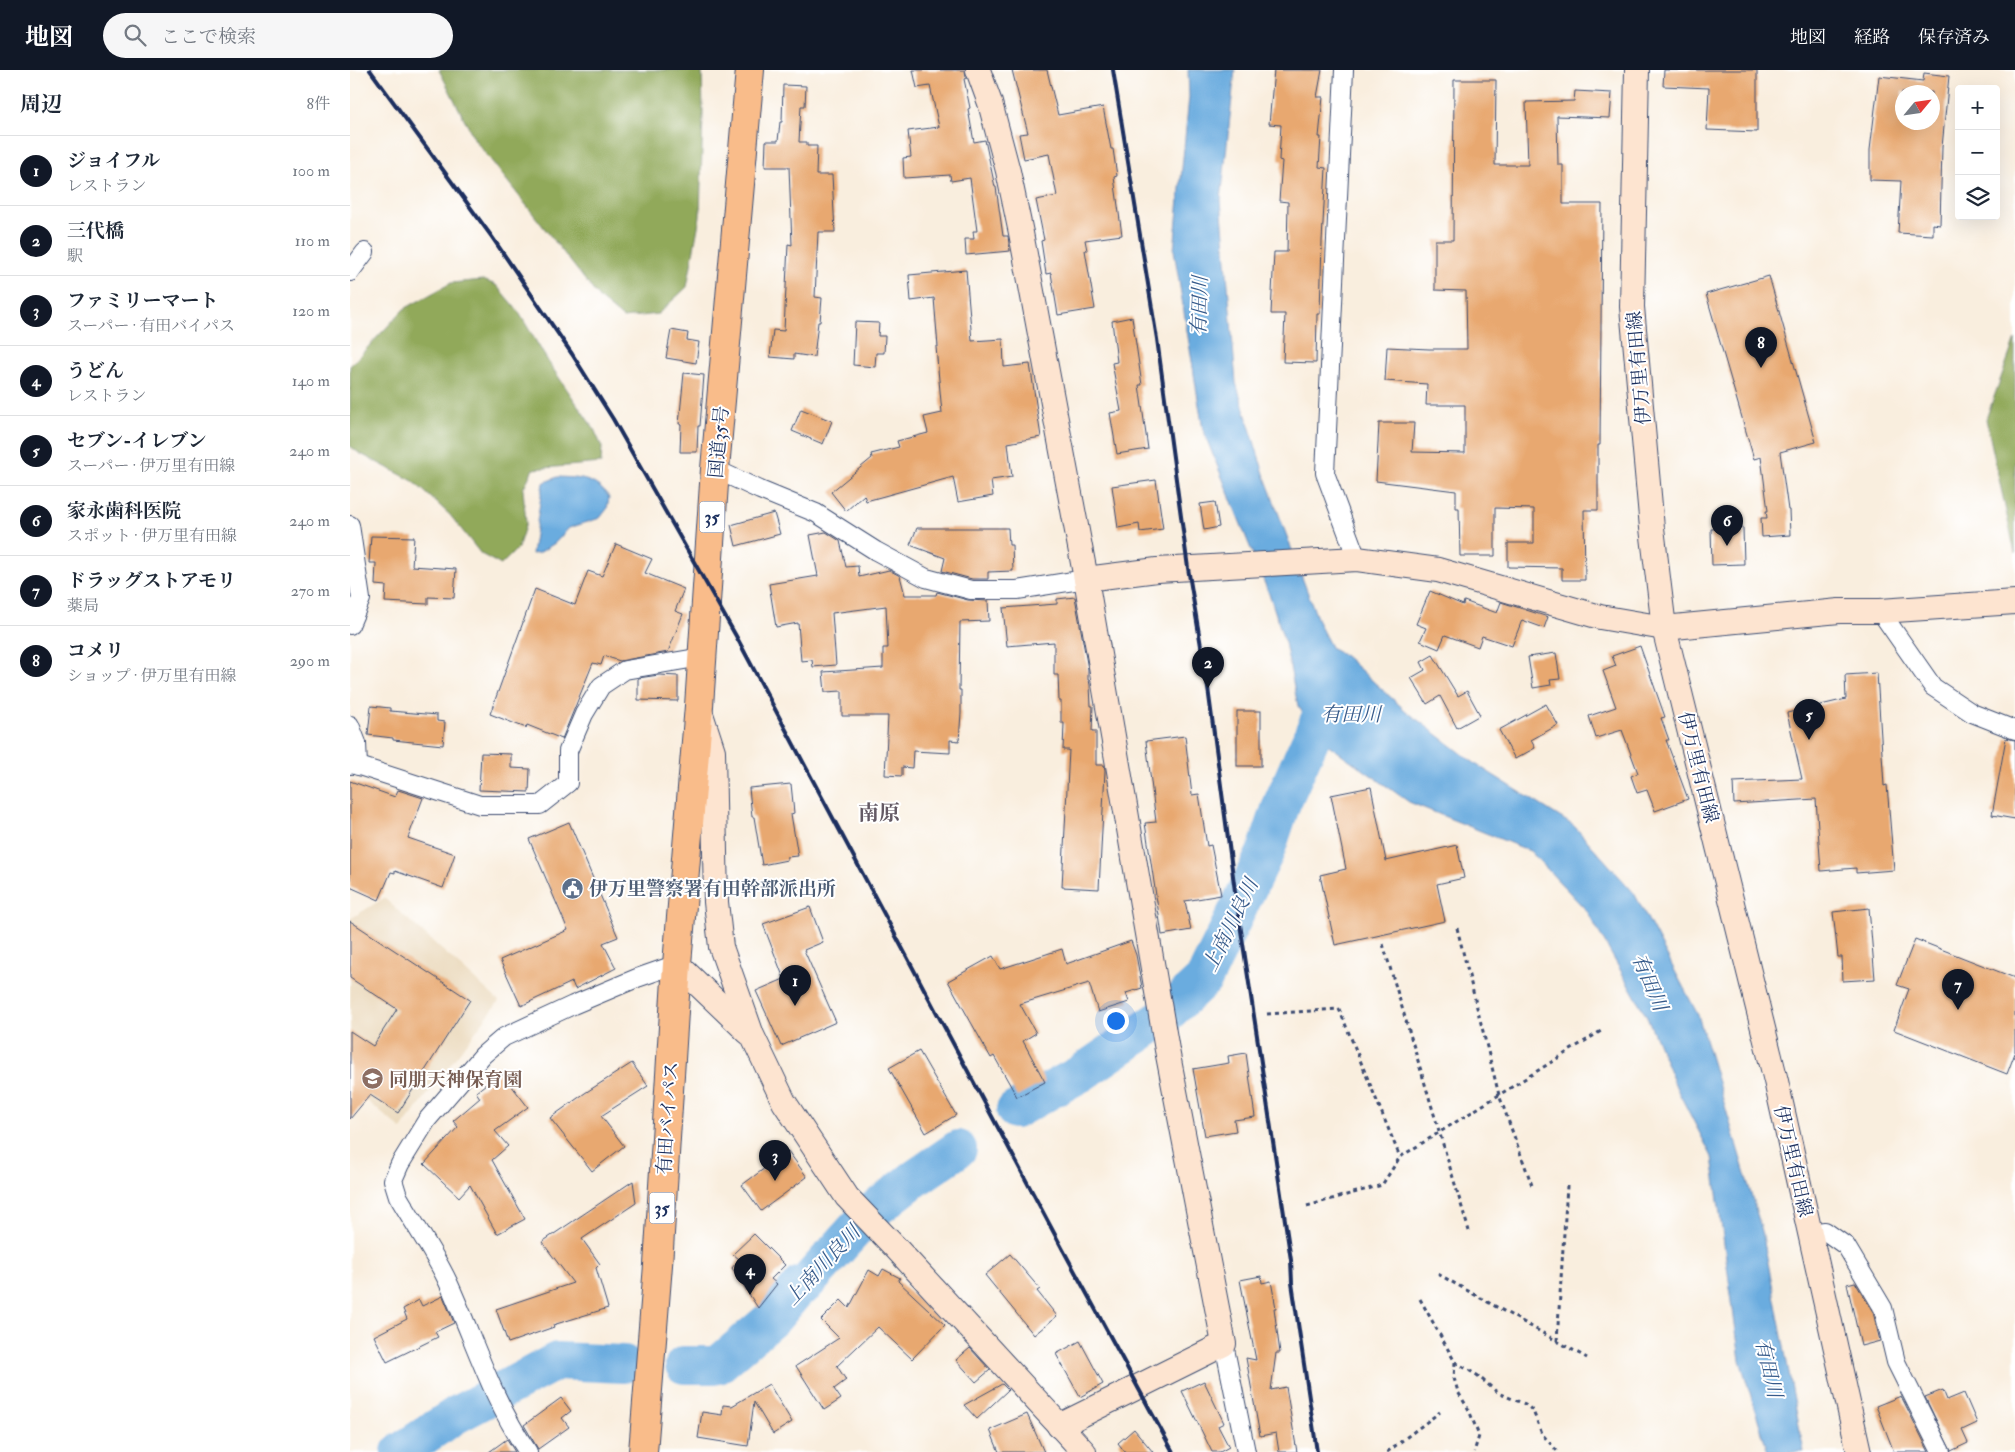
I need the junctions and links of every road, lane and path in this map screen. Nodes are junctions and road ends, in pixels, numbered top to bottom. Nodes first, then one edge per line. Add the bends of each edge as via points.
1 (750, 70) edge
2 (978, 70) edge
3 (1344, 70) edge
4 (1637, 70) edge
5 (365, 252) dead end
6 (350, 272) edge
7 (715, 468) junction
8 (350, 525) edge
9 (1357, 558) junction
10 (1086, 578) junction
11 (2015, 602) edge
12 (1880, 611) junction
13 (350, 625) edge
14 (1664, 628) junction
15 (702, 656) junction
16 (699, 706) junction
17 (350, 725) edge
18 (2015, 730) edge
19 (354, 765) edge
20 (1457, 928) dead end
21 (1383, 944) dead end
22 (677, 964) junction
23 (1267, 1014) dead end
24 (1601, 1031) dead end
25 (752, 1035) junction
26 (1499, 1095) junction
27 (1440, 1132) junction
28 (1400, 1157) junction
29 (1566, 1186) dead end
30 (1533, 1188) dead end
31 (1307, 1206) dead end
32 (1469, 1231) dead end
33 (1810, 1233) junction
34 (1438, 1274) dead end
35 (1420, 1299) dead end
36 (1558, 1341) junction
37 (1224, 1344) junction
38 (1587, 1358) dead end
39 (1455, 1362) junction
40 (1440, 1412) dead end
41 (1059, 1426) junction
42 (528, 1452) edge
43 (643, 1452) edge
44 (1084, 1452) edge
45 (1246, 1452) edge
46 (1387, 1452) edge
47 (1474, 1452) edge
48 (1558, 1452) edge
49 (1859, 1452) edge
50 (1940, 1452) edge

1 - 7 highway, 国道35号 / 35
2 - 10 street via 1008,172
3 - 9 street via 1326,473
4 - 14 street, 伊万里有田線 via 1632,307
5 - 6 street
7 - 10 street via 816,512 876,551 926,578 971,590 1017,590
7 - 15 highway, 国道35号 / 35
8 - 13 street via 361,599
9 - 10 street via 1157,570
9 - 14 street via 1438,570 1600,617
10 - 37 street via 1167,1050
11 - 12 street
12 - 14 street via 1839,611
12 - 18 street via 1933,687 1972,713
14 - 33 street, 伊万里有田線 via 1776,1081
15 - 16 highway, 国道35号 / 35
15 - 19 street via 625,670 600,686 568,751 568,783 540,805 480,805
16 - 22 highway, 国道35号 / 35
16 - 25 street via 713,751 716,902 721,947
17 - 19 street via 357,743
20 - 26 path
21 - 27 path
22 - 25 street
22 - 42 street via 572,1005 504,1037 483,1055 426,1120 393,1180 398,1196 448,1281 512,1430
22 - 43 highway, 有田バイパス / 35
23 - 28 path via 1339,1009
24 - 26 path
25 - 41 street via 784,1102 847,1197
26 - 27 path
26 - 30 path
27 - 28 path
27 - 32 path
28 - 31 path via 1382,1185
29 - 36 path
33 - 49 street, 伊万里有田線
33 - 50 street via 1825,1232 1846,1246 1883,1308 1896,1362
34 - 36 path
35 - 39 path
36 - 38 path
37 - 41 street
37 - 45 street
39 - 47 path via 1454,1378 1458,1392 1479,1436
39 - 48 path via 1476,1374 1498,1393 1525,1404 1533,1411 1542,1434
40 - 46 path
41 - 44 street

